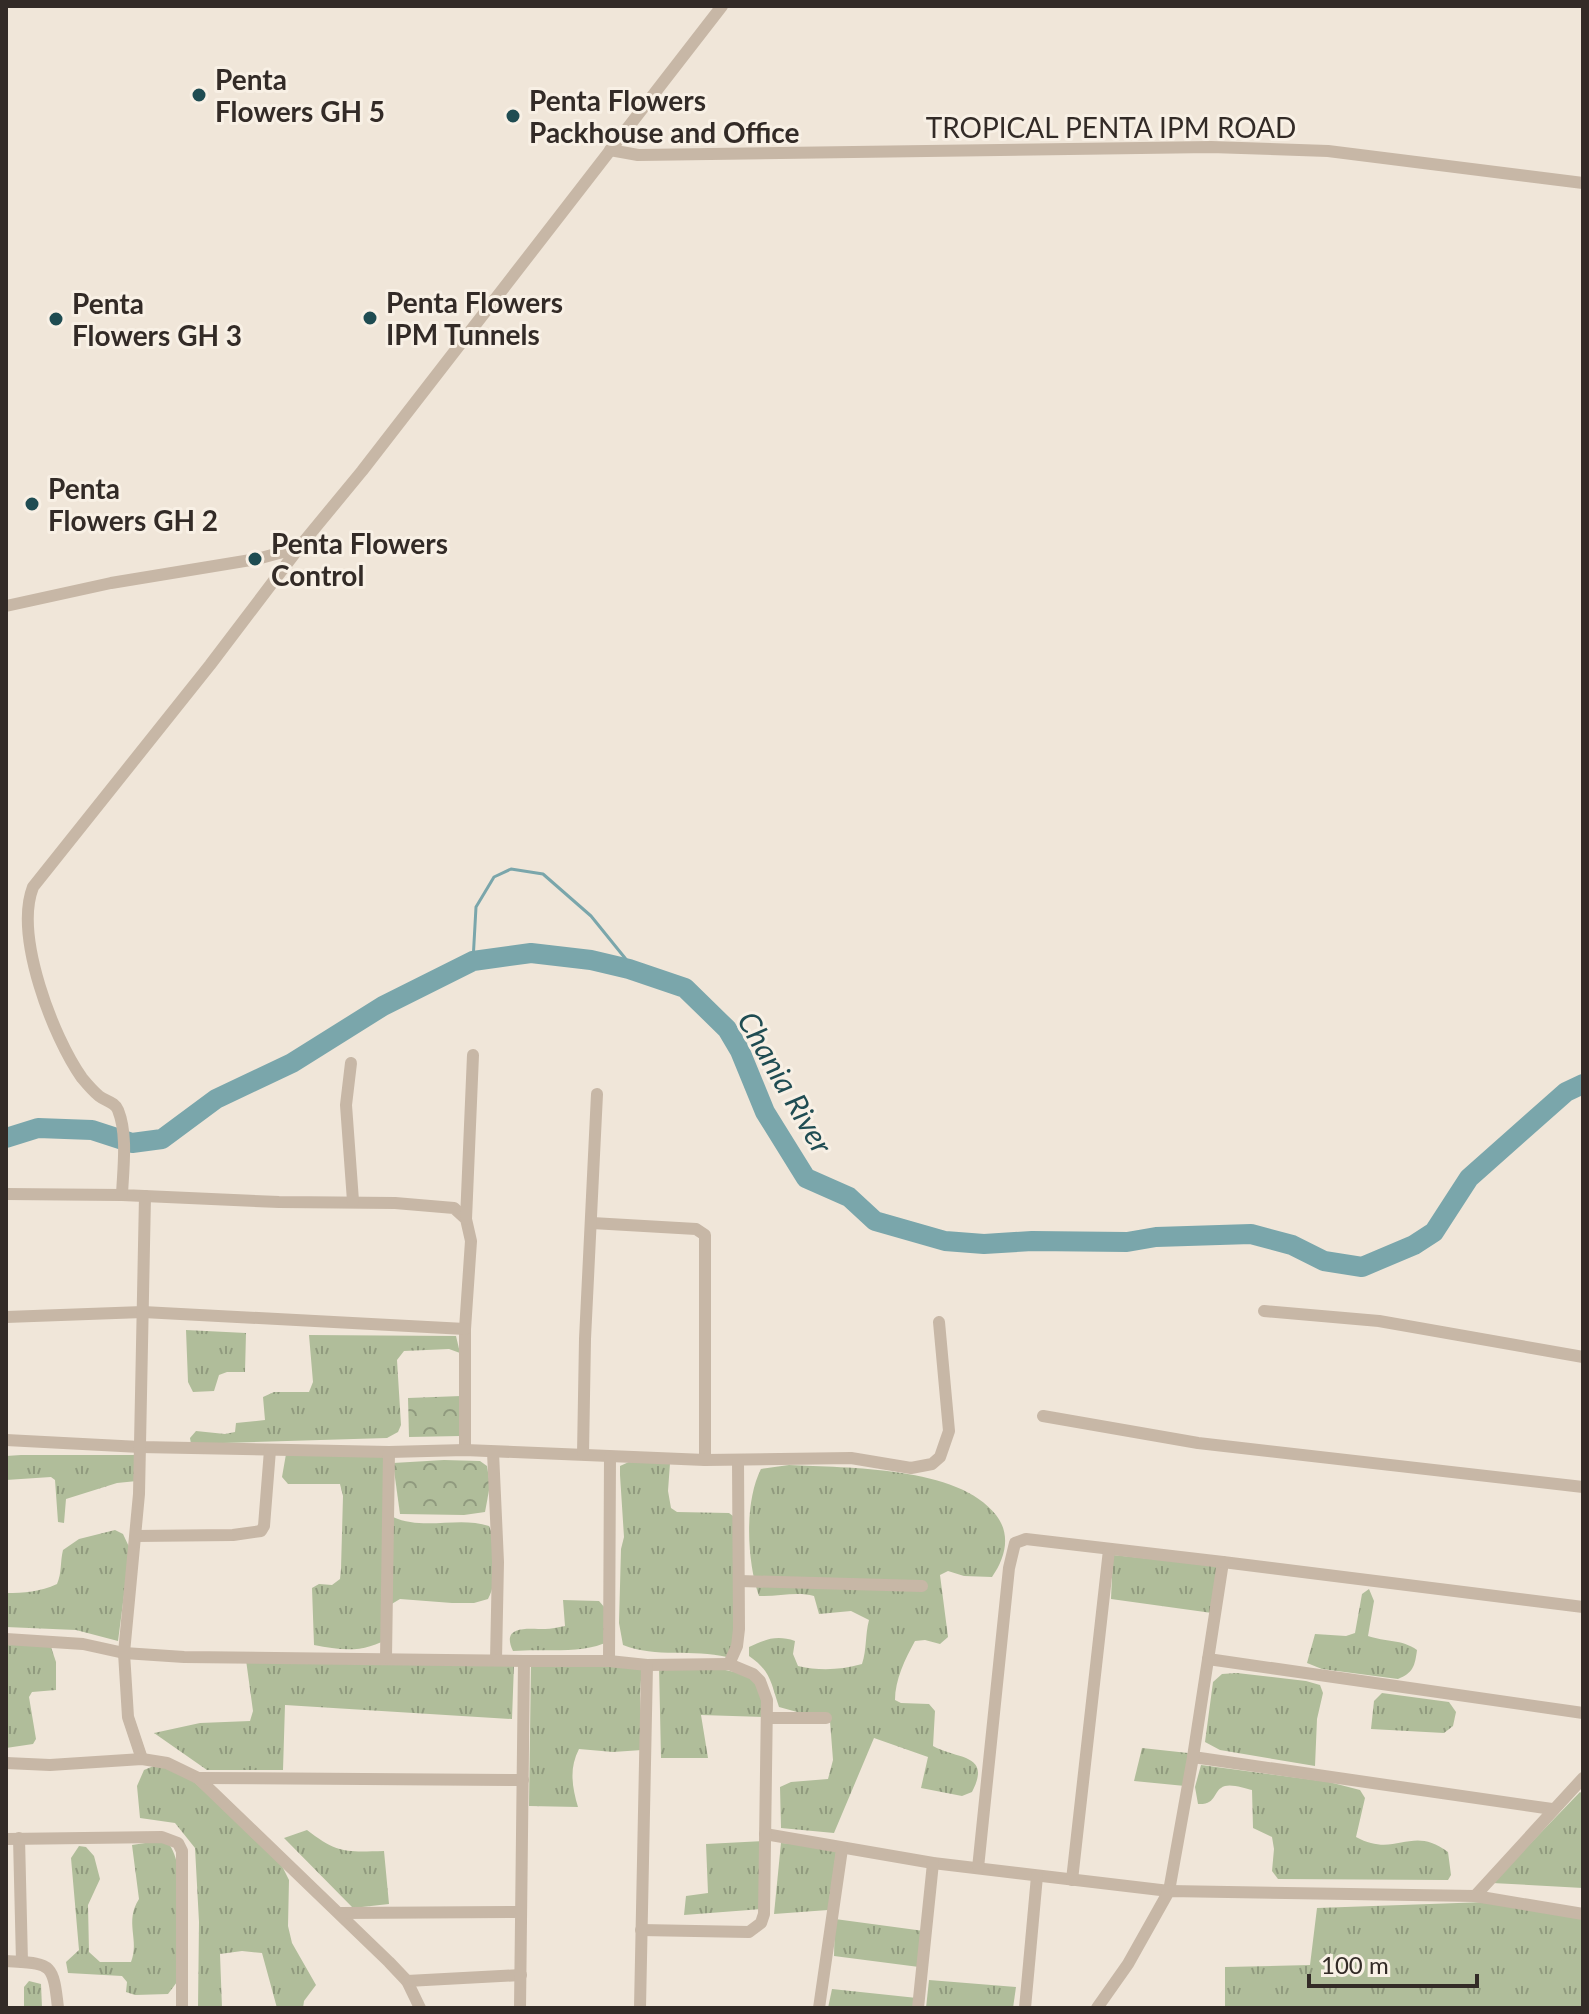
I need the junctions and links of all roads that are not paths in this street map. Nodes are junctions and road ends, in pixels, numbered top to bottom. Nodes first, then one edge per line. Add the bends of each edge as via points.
1 (722, 6) edge
2 (607, 154) junction
3 (1583, 183) edge
4 (301, 545) junction
5 (6, 606) edge
6 (473, 1055) dead end
7 (351, 1063) dead end
8 (597, 1094) dead end
9 (6, 1194) edge
10 (122, 1195) junction
11 (145, 1196) junction
12 (353, 1201) junction
13 (466, 1219) junction
14 (592, 1223) junction
15 (1264, 1311) dead end
16 (143, 1312) junction
17 (6, 1317) edge
18 (939, 1322) dead end
19 (465, 1329) junction
20 (1583, 1357) edge
21 (1043, 1416) dead end
22 (6, 1440) edge
23 (140, 1447) junction
24 (270, 1450) junction
25 (465, 1450) junction
26 (389, 1452) junction
27 (493, 1452) junction
28 (583, 1454) junction
29 (610, 1457) junction
30 (705, 1460) junction
31 (738, 1461) junction
32 (1583, 1487) edge
33 (136, 1536) junction
34 (1109, 1550) junction
35 (1223, 1562) junction
36 (740, 1581) junction
37 (922, 1586) dead end
38 (1583, 1607) edge
39 (6, 1639) edge
40 (124, 1653) junction
41 (386, 1658) junction
42 (1208, 1659) junction
43 (496, 1660) junction
44 (524, 1661) junction
45 (609, 1661) junction
46 (729, 1664) junction
47 (647, 1665) junction
48 (1583, 1713) edge
49 (767, 1718) junction
50 (826, 1718) dead end
51 (1193, 1757) junction
52 (142, 1759) junction
53 (6, 1763) edge
54 (198, 1778) junction
55 (1583, 1778) edge
56 (523, 1780) junction
57 (1552, 1809) junction
58 (765, 1834) junction
59 (12, 1838) edge
60 (842, 1849) junction
61 (933, 1863) junction
62 (978, 1868) junction
63 (1037, 1876) junction
64 (1072, 1880) junction
65 (1169, 1891) junction
66 (1475, 1896) junction
67 (521, 1912) junction
68 (340, 1913) junction
69 (1583, 1914) edge
70 (641, 1930) junction
71 (6, 1961) edge
72 (22, 1962) junction
73 (521, 1975) junction
74 (407, 1981) junction
75 (58, 2008) edge
76 (182, 2008) edge
77 (420, 2008) edge
78 (520, 2008) edge
79 (640, 2008) edge
80 (819, 2008) edge
81 (918, 2008) edge
82 (1025, 2008) edge
83 (1097, 2008) edge

1 - 2 street
2 - 3 street, TROPICAL PENTA IPM ROAD via 1211,147 1328,151
2 - 4 street
4 - 5 street via 257,559
4 - 10 street via 29,897 35,964 52,1023 84,1080 118,1111
6 - 13 street
7 - 12 street via 346,1105
8 - 14 street
9 - 10 street
10 - 11 street
11 - 12 street
11 - 16 street
12 - 13 street via 454,1208
13 - 19 street via 471,1241
14 - 28 street
14 - 30 street via 696,1229 705,1235
15 - 20 street via 1379,1321
16 - 17 street
16 - 19 street
16 - 23 street
18 - 31 street via 949,1431 945,1450 932,1464 911,1468 822,1457
19 - 25 street
21 - 32 street via 1198,1443
22 - 23 street
23 - 24 street
23 - 33 street
24 - 26 street
24 - 33 street via 261,1531
25 - 26 street
25 - 27 street
26 - 41 street
27 - 28 street
27 - 43 street
28 - 29 street
29 - 30 street
29 - 45 street
30 - 31 street
31 - 36 street
33 - 40 street
34 - 35 street
34 - 62 street via 1026,1539 1012,1548
34 - 64 street
35 - 38 street
35 - 42 street
36 - 37 street
36 - 46 street via 737,1646
39 - 40 street via 83,1644
40 - 41 street
40 - 52 street via 128,1717
41 - 43 street
42 - 48 street
42 - 51 street
43 - 44 street
44 - 45 street
44 - 56 street
45 - 47 street
46 - 47 street
46 - 49 street via 760,1681
47 - 70 street
49 - 50 street
49 - 58 street
51 - 57 street
51 - 65 street
52 - 53 street
52 - 54 street via 167,1763
54 - 56 street
54 - 68 street
55 - 57 street
56 - 67 street
57 - 66 street
58 - 60 street
58 - 70 street via 764,1914 758,1927 749,1932
59 - 72 street
59 - 76 street via 162,1837 178,1843 184,1915
60 - 61 street
60 - 80 street
61 - 62 street
61 - 81 street
62 - 63 street
63 - 64 street
63 - 82 street
64 - 65 street
65 - 66 street
65 - 83 street
66 - 69 street
67 - 68 street
67 - 73 street
68 - 74 street
70 - 79 street
71 - 72 street
72 - 75 street via 48,1967
73 - 74 street
73 - 78 street
74 - 77 street

